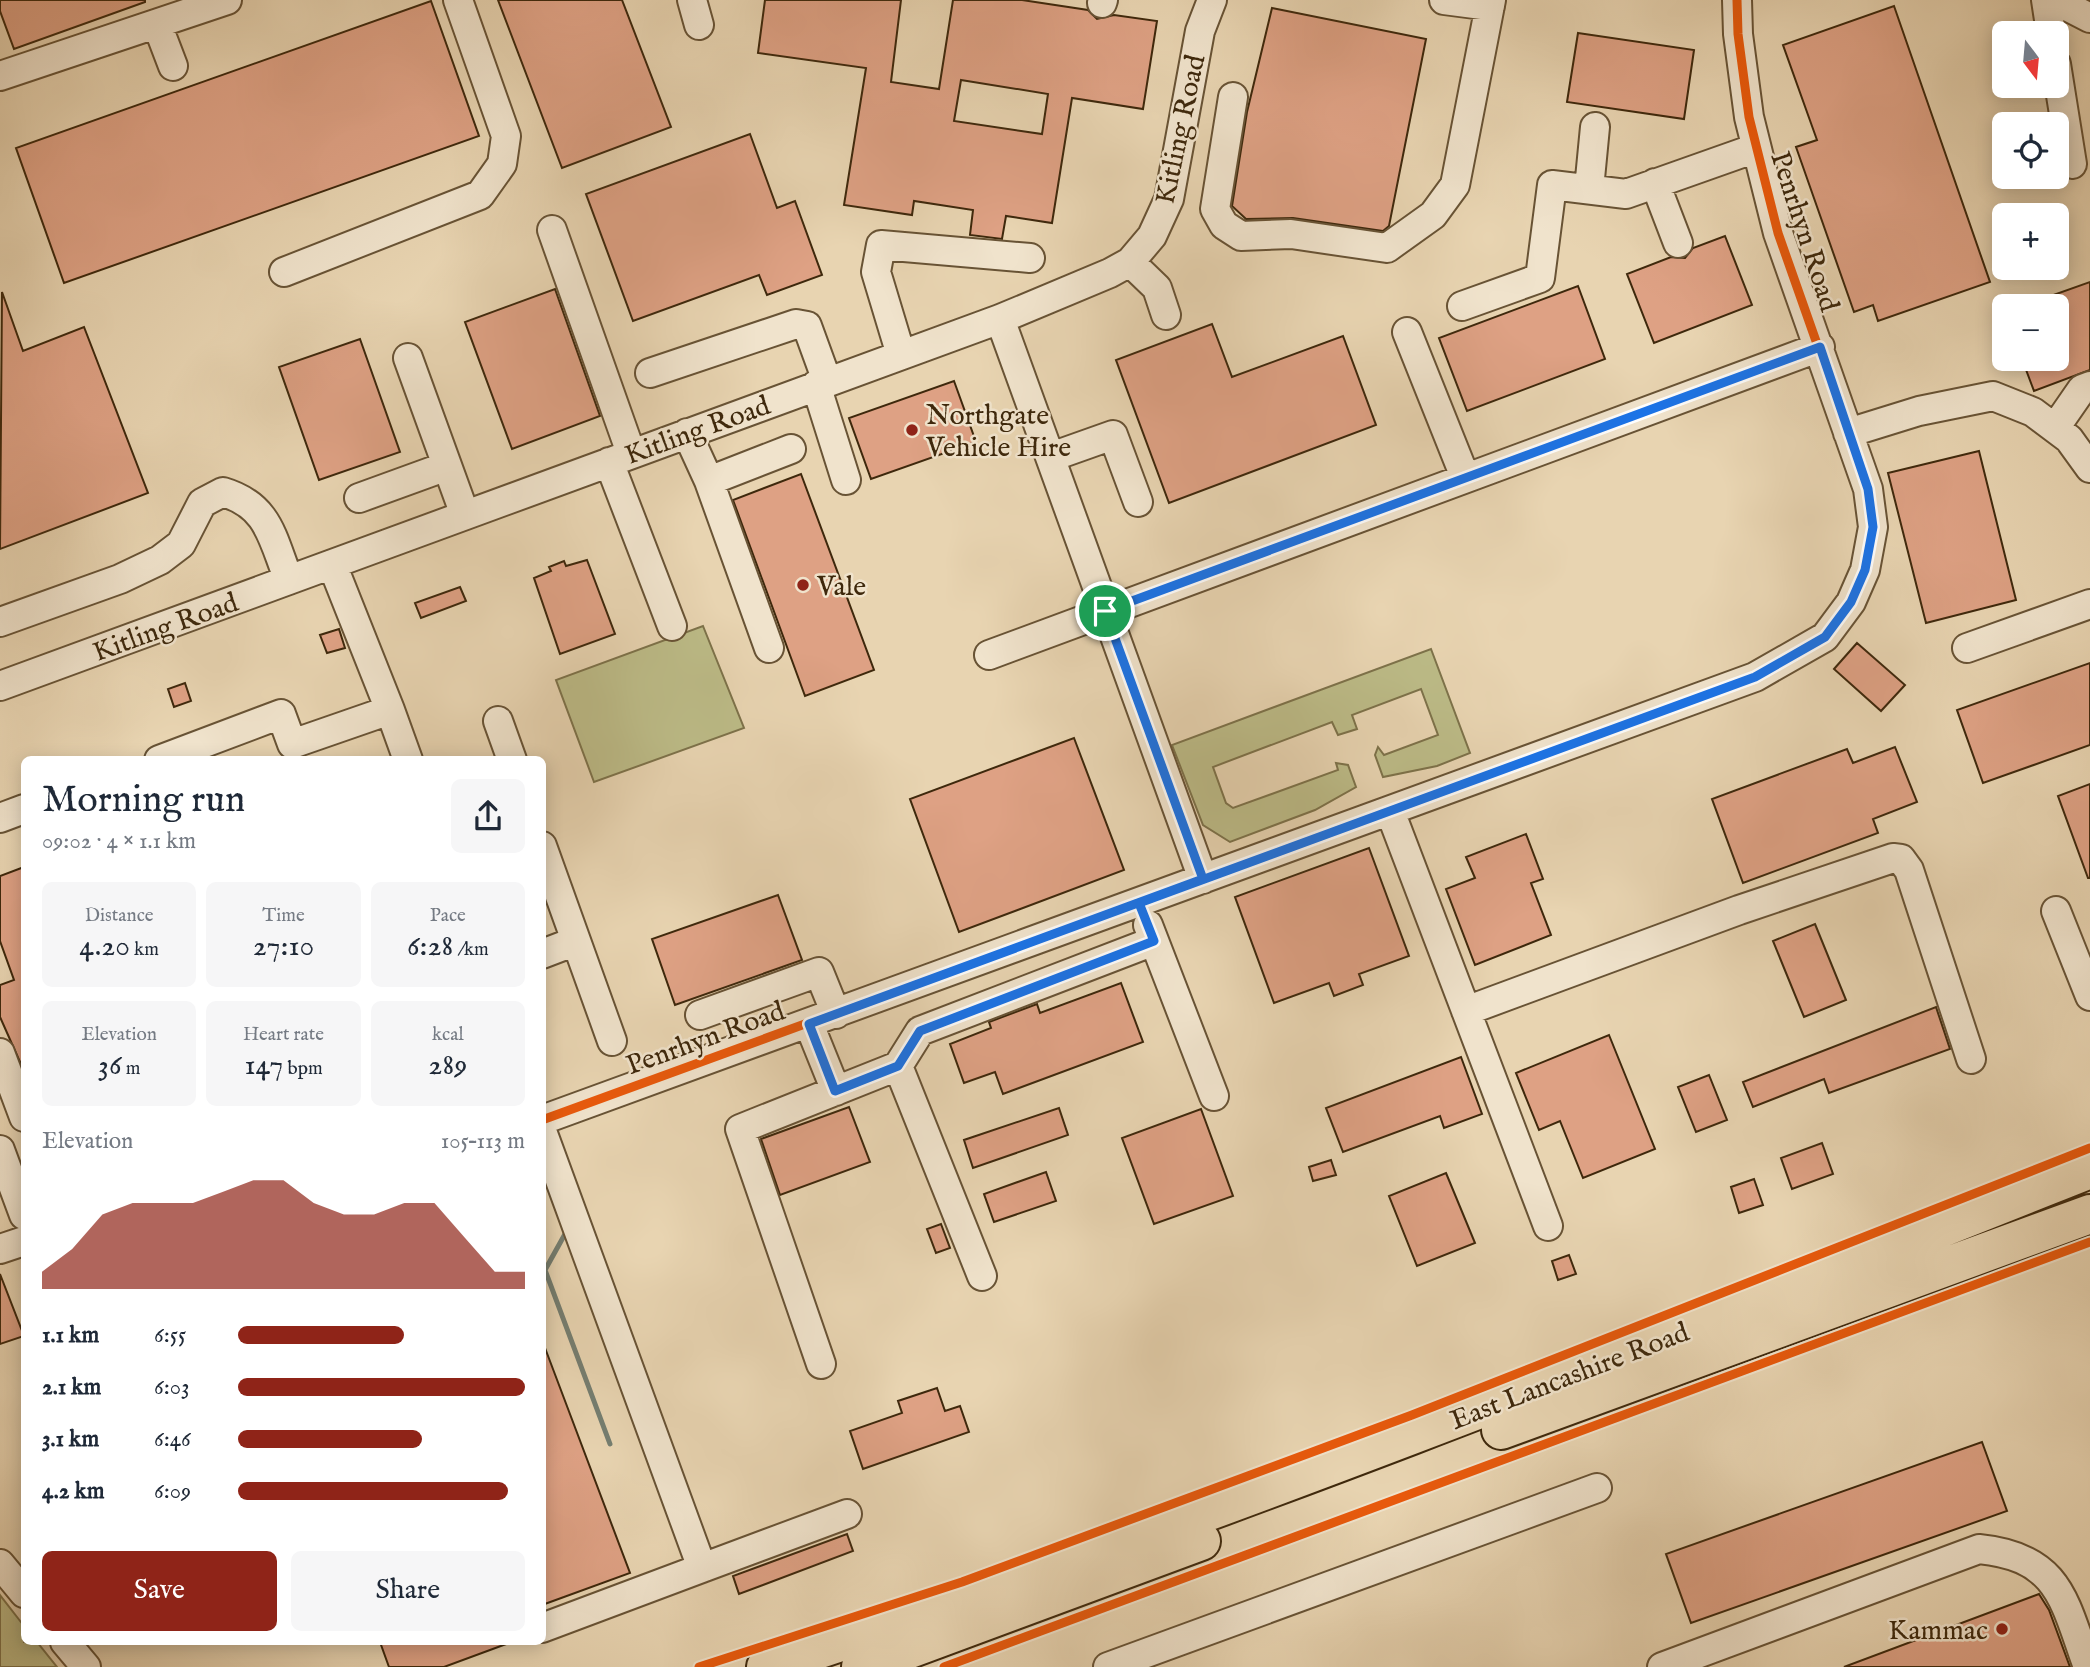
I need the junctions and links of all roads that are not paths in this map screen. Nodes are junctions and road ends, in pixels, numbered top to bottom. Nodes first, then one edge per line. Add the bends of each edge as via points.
1 (227, 0) edge
2 (458, 0) edge
3 (1212, 0) edge
4 (1444, 0) edge
5 (1737, 0) edge
6 (2046, 0) edge
7 (2055, 0) edge
8 (1490, 3) edge
9 (2090, 18) edge
10 (2049, 21) edge
11 (158, 23) junction
12 (173, 66) dead end
13 (0, 76) edge
14 (1233, 97) dead end
15 (2061, 98) edge
16 (1595, 127) dead end
17 (1756, 148) junction
18 (2072, 164) dead end
19 (1654, 183) junction
20 (1590, 189) junction
21 (552, 230) dead end
22 (1678, 243) dead end
23 (1030, 258) dead end
24 (1130, 262) junction
25 (284, 272) dead end
26 (1462, 306) dead end
27 (1166, 315) dead end
28 (1000, 319) junction
29 (1407, 332) dead end
30 (1820, 347) junction
31 (901, 355) junction
32 (408, 358) dead end
33 (650, 373) dead end
34 (821, 383) junction
35 (2090, 386) edge
36 (2055, 428) junction
37 (687, 433) junction
38 (1848, 433) junction
39 (791, 449) dead end
40 (620, 457) junction
41 (1051, 457) junction
42 (447, 466) junction
43 (2090, 468) edge
44 (1465, 477) junction
45 (846, 480) dead end
46 (709, 481) junction
47 (359, 498) dead end
48 (1138, 502) dead end
49 (465, 515) junction
50 (332, 564) junction
51 (289, 580) junction
52 (2090, 604) edge
53 (1105, 611) junction
54 (0, 622) edge
55 (672, 626) dead end
56 (769, 648) dead end
57 (1967, 648) dead end
58 (989, 655) dead end
59 (0, 686) edge
60 (390, 710) junction
61 (498, 721) dead end
62 (170, 756) edge
63 (407, 756) edge
64 (511, 756) edge
65 (21, 810) edge
66 (1390, 811) junction
67 (0, 818) edge
68 (546, 857) edge
69 (1203, 879) junction
70 (1139, 903) junction
71 (2056, 911) dead end
72 (576, 941) junction
73 (1154, 941) junction
74 (546, 952) edge
75 (2090, 996) edge
76 (1466, 1011) junction
77 (836, 1014) junction
78 (700, 1015) dead end
79 (809, 1024) junction
80 (612, 1041) dead end
81 (0, 1053) edge
82 (1971, 1059) dead end
83 (898, 1066) junction
84 (835, 1091) junction
85 (1214, 1096) dead end
86 (21, 1109) edge
87 (546, 1119) edge
88 (546, 1142) edge
89 (0, 1150) edge
90 (2090, 1169) edge
91 (21, 1207) edge
92 (2090, 1214) edge
93 (1548, 1226) dead end
94 (21, 1242) edge
95 (0, 1250) edge
96 (982, 1276) dead end
97 (821, 1364) dead end
98 (1597, 1488) dead end
99 (847, 1514) dead end
100 (0, 1564) edge
101 (702, 1568) junction
102 (21, 1589) edge
103 (546, 1626) edge
104 (68, 1645) edge
105 (86, 1667) edge
106 (766, 1667) edge
107 (861, 1667) edge
108 (1108, 1667) edge
109 (1662, 1667) edge
110 (2088, 1667) edge

1 - 11 street
2 - 25 street via 506,136 502,164 480,195
3 - 24 street, Kitling Road via 1200,31 1169,200 1152,236
4 - 8 street
5 - 17 street, Penrhyn Road
6 - 10 street
7 - 9 street
8 - 14 street via 1455,185 1433,215 1387,248 1291,234 1241,236 1224,225 1215,209
11 - 12 street
11 - 13 street
15 - 18 street
16 - 20 street
17 - 19 street
17 - 30 street, Penrhyn Road via 1778,233
19 - 20 street via 1626,194
19 - 22 street
20 - 26 street via 1552,185 1540,278
21 - 40 street
23 - 31 street via 881,245 876,272
24 - 27 street via 1157,288
24 - 28 street, Kitling Road
28 - 31 street, Kitling Road
28 - 41 street
29 - 44 street
30 - 38 street, Penrhyn Road
30 - 44 street
31 - 34 street, Kitling Road
32 - 42 street
33 - 34 street via 796,324 807,326
34 - 37 street, Kitling Road
34 - 45 street
35 - 36 street via 2082,389
36 - 38 street via 2033,412 1993,396 1919,411
36 - 43 street
37 - 40 street, Kitling Road
37 - 46 street
38 - 66 street, Penrhyn Road via 1868,489 1873,527 1865,570 1851,602 1825,637 1755,677
39 - 46 street
40 - 49 street, Kitling Road
40 - 55 street
41 - 48 street via 1113,435
41 - 53 street
42 - 47 street
42 - 49 street
44 - 53 street
46 - 56 street
49 - 50 street, Kitling Road
50 - 51 street, Kitling Road
50 - 60 street
51 - 54 street via 262,514 240,497 223,492 202,503 181,544 160,560
51 - 59 street, Kitling Road
52 - 57 street
53 - 58 street
53 - 69 street
60 - 62 street via 292,744 281,714
60 - 63 street
61 - 64 street
65 - 67 street
66 - 69 street, Penrhyn Road
66 - 76 street
68 - 72 street
69 - 70 street, Penrhyn Road
70 - 73 street
70 - 77 street, Penrhyn Road
71 - 75 street
72 - 74 street
72 - 80 street
73 - 83 street via 920,1031
73 - 85 street
76 - 82 street via 1893,858 1901,859 1909,870
76 - 93 street
77 - 78 street via 819,972
77 - 79 street, Penrhyn Road
79 - 84 street
79 - 87 street, Penrhyn Road
81 - 86 street
83 - 84 street
83 - 96 street
84 - 97 street via 740,1129
88 - 101 street
89 - 91 street
90 - 106 highway, East Lancashire Road via 1526,1393 1013,1582
92 - 107 highway, East Lancashire Road
94 - 95 street
98 - 108 street
99 - 101 street
100 - 102 street
101 - 103 street
104 - 105 street
109 - 110 street via 1979,1549 2029,1561 2049,1578 2062,1593

